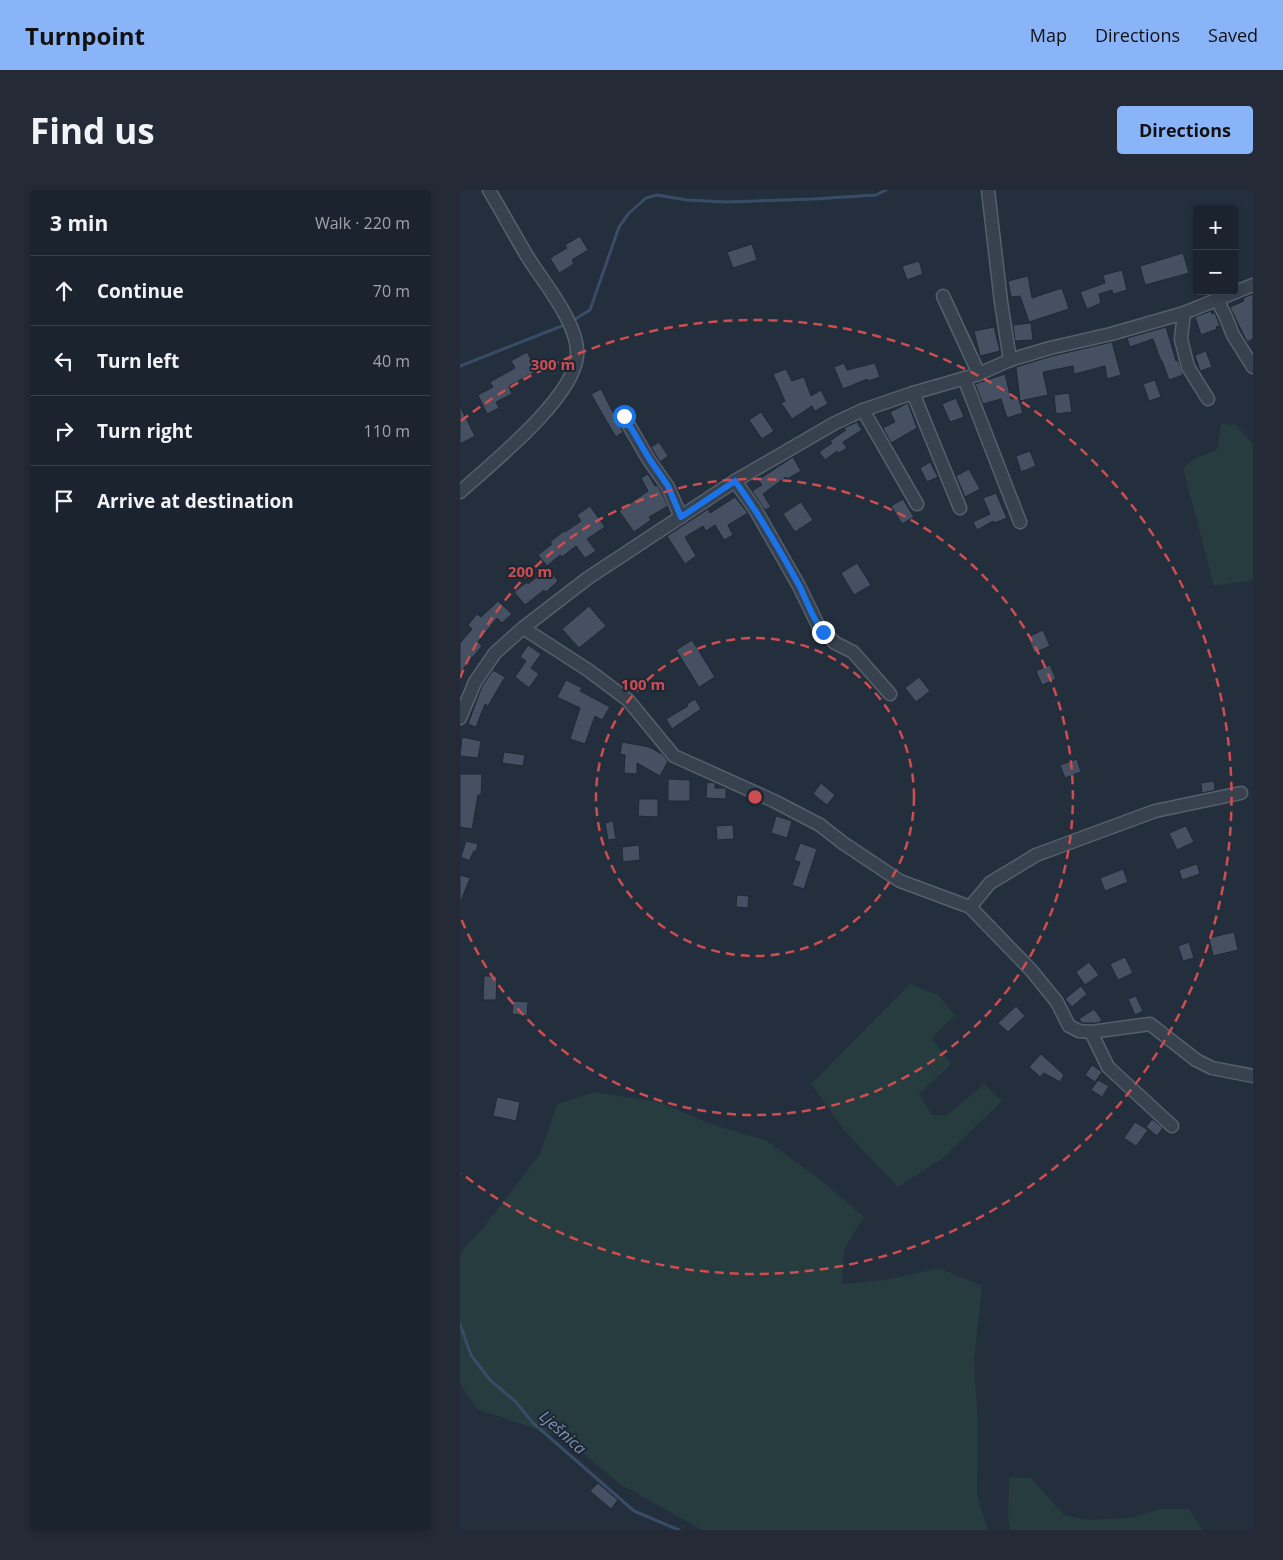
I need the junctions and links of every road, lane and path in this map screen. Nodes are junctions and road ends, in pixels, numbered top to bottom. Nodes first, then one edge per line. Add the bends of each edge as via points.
1 (489, 190) edge
2 (988, 190) edge
3 (1253, 284) edge
4 (943, 296) dead end
5 (1217, 300) junction
6 (1184, 313) junction
7 (1010, 360) junction
8 (1253, 367) edge
9 (979, 374) junction
10 (964, 378) junction
11 (913, 393) junction
12 (1208, 399) dead end
13 (863, 410) junction
14 (624, 416) dead end
15 (735, 481) junction
16 (460, 492) edge
17 (917, 504) dead end
18 (960, 508) dead end
19 (681, 517) junction
20 (1020, 522) dead end
21 (523, 628) junction
22 (890, 694) dead end
23 (460, 718) edge
24 (1241, 793) dead end
25 (970, 907) junction
26 (1091, 1032) junction
27 (1253, 1076) edge
28 (1172, 1126) dead end

1 - 16 street via 527,257 566,316 578,355 571,378 560,395
2 - 7 street
3 - 5 street
4 - 9 street
5 - 6 street
5 - 8 street
6 - 7 street
6 - 12 street via 1181,339 1188,367
7 - 9 street
9 - 10 street
10 - 11 street
10 - 20 street
11 - 13 street
11 - 18 street
13 - 15 street
13 - 17 street
14 - 19 street via 668,486
15 - 19 street
15 - 22 street via 755,509 818,625 835,643 853,652
19 - 21 street via 588,578
21 - 23 street via 495,652 475,682
21 - 25 street via 628,700 674,756 774,801 820,826 900,880
24 - 25 street via 1155,811 1036,855 990,883
25 - 26 street via 1031,970 1056,1002 1069,1026
26 - 27 street via 1150,1024 1196,1060 1212,1068
26 - 28 street via 1108,1067

